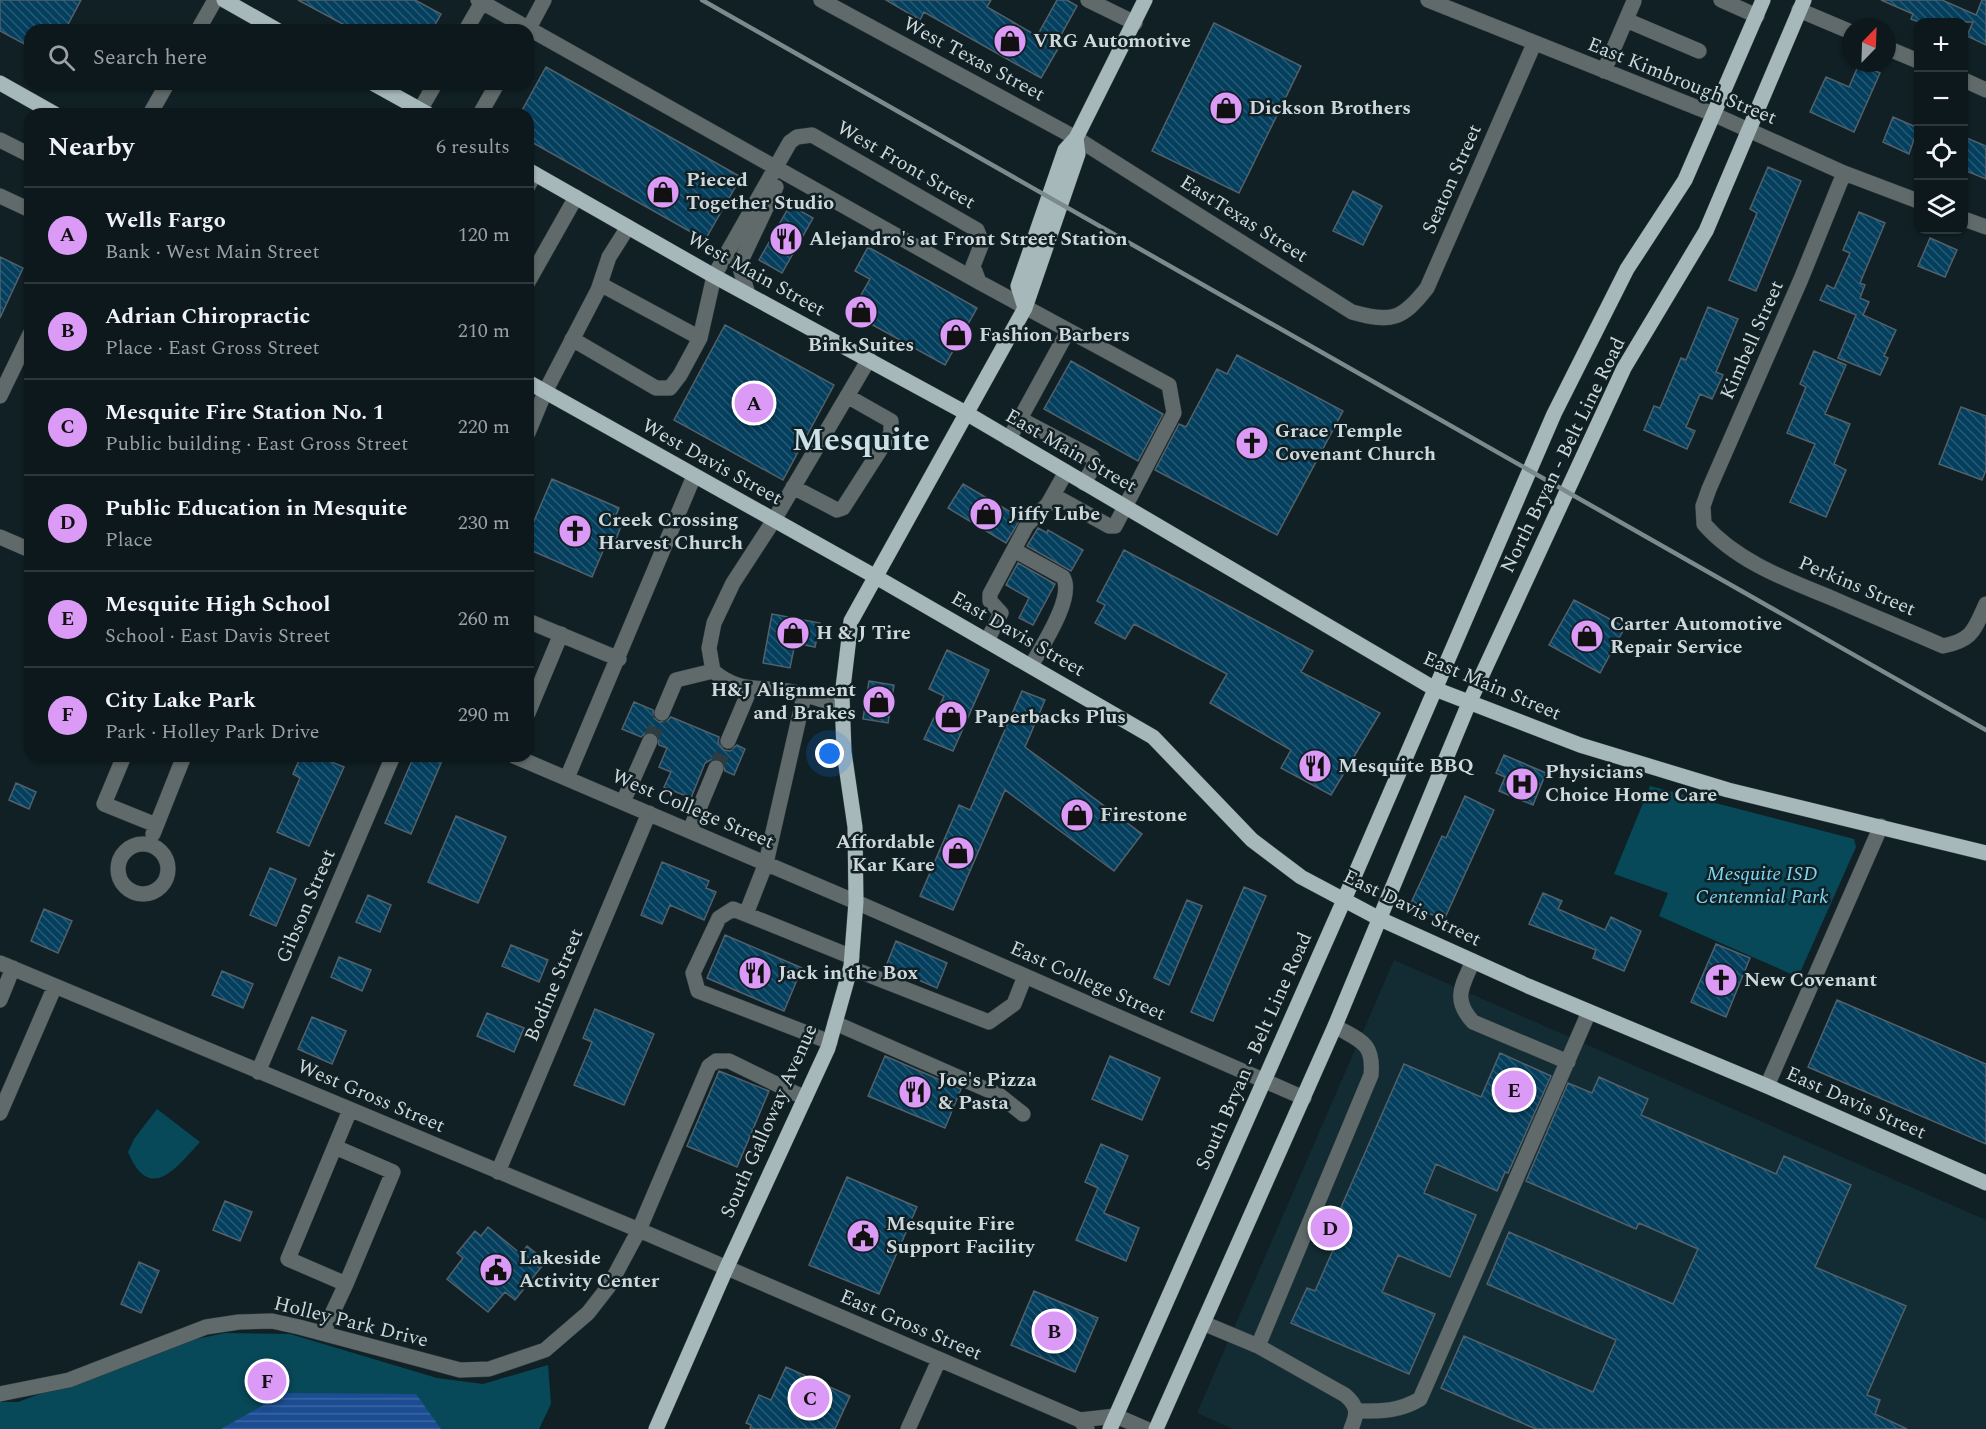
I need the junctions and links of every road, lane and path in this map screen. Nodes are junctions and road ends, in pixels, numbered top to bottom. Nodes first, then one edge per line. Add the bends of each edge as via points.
1 (215, 0) edge
2 (224, 0) edge
3 (544, 0) edge
4 (821, 0) edge
5 (1088, 0) edge
6 (1145, 0) edge
7 (1428, 0) edge
8 (1721, 0) edge
9 (1763, 0) edge
10 (480, 1) edge
11 (1634, 1) edge
12 (1801, 5) edge
13 (1756, 16) junction
14 (1626, 20) junction
15 (1135, 23) junction
16 (201, 24) edge
17 (266, 24) edge
18 (469, 24) edge
19 (519, 24) edge
20 (531, 24) edge
21 (1842, 28) edge
22 (534, 32) edge
23 (1534, 44) junction
24 (1699, 51) dead end
25 (1896, 52) edge
26 (1914, 59) edge
27 (1604, 71) junction
28 (0, 83) edge
29 (1968, 83) edge
30 (164, 90) edge
31 (385, 90) edge
32 (433, 90) edge
33 (494, 90) edge
34 (1986, 90) edge
35 (44, 108) edge
36 (153, 108) edge
37 (417, 108) edge
38 (426, 108) edge
39 (483, 108) edge
40 (1713, 114) junction
41 (1749, 129) junction
42 (1076, 138) junction
43 (0, 140) edge
44 (24, 151) edge
45 (780, 170) junction
46 (1844, 173) junction
47 (534, 178) edge
48 (0, 196) edge
49 (576, 197) junction
50 (1914, 199) edge
51 (24, 207) edge
52 (1968, 220) edge
53 (628, 227) junction
54 (1986, 227) edge
55 (534, 271) edge
56 (714, 276) junction
57 (979, 282) junction
58 (600, 284) junction
59 (748, 294) junction
60 (1025, 308) junction
61 (1394, 319) joint
62 (1068, 331) junction
63 (700, 338) junction
64 (572, 339) junction
65 (24, 346) edge
66 (869, 359) junction
67 (534, 386) edge
68 (545, 392) junction
69 (0, 396) edge
70 (847, 396) junction
71 (966, 413) junction
72 (534, 419) edge
73 (1020, 419) junction
74 (1009, 439) junction
75 (1066, 472) junction
76 (694, 476) junction
77 (1084, 483) junction
78 (793, 487) junction
79 (1053, 495) junction
80 (1126, 507) junction
81 (774, 520) junction
82 (1704, 524) joint
83 (0, 537) edge
84 (24, 547) edge
85 (1014, 550) junction
86 (876, 577) junction
87 (1986, 604) edge
88 (534, 623) edge
89 (561, 634) junction
90 (987, 641) junction
91 (619, 658) junction
92 (1031, 666) junction
93 (713, 670) junction
94 (750, 689) junction
95 (1435, 689) junction
96 (804, 696) junction
97 (534, 699) edge
98 (1469, 703) junction
99 (842, 706) junction
100 (662, 713) tunnel mouth
101 (650, 741) tunnel mouth
102 (728, 741) tunnel mouth
103 (122, 762) edge
104 (182, 762) edge
105 (390, 762) edge
106 (528, 762) edge
107 (717, 768) tunnel mouth
108 (567, 778) junction
109 (623, 802) junction
110 (649, 813) junction
111 (156, 825) junction
112 (1881, 826) junction
113 (690, 830) junction
114 (148, 844) dead end
115 (1986, 853) edge
116 (765, 863) junction
117 (1344, 900) junction
118 (856, 902) junction
119 (746, 914) junction
120 (1380, 919) junction
121 (1473, 961) junction
122 (851, 963) junction
123 (7, 966) edge
124 (1025, 976) junction
125 (55, 986) junction
126 (0, 1000) edge
127 (1589, 1012) junction
128 (835, 1023) junction
129 (1335, 1026) junction
130 (830, 1042) junction
131 (1568, 1062) junction
132 (258, 1072) junction
133 (1262, 1080) junction
134 (1767, 1086) junction
135 (805, 1098) junction
136 (1304, 1098) junction
137 (350, 1110) junction
138 (0, 1113) edge
139 (1023, 1114) dead end
140 (335, 1147) junction
141 (498, 1172) junction
142 (1986, 1183) edge
143 (639, 1230) junction
144 (726, 1269) junction
145 (346, 1284) junction
146 (1203, 1323) junction
147 (323, 1333) junction
148 (1258, 1346) junction
149 (939, 1360) junction
150 (0, 1395) edge
151 (1356, 1410) junction
152 (1113, 1422) edge
153 (1083, 1424) edge
154 (656, 1429) edge
155 (908, 1429) edge
156 (1146, 1429) edge
157 (1156, 1429) edge
158 (1351, 1429) edge

1 - 16 street
2 - 17 main road
3 - 20 street
4 - 42 street, West Texas Street
5 - 15 street
6 - 15 main road
7 - 23 street, East Kimbrough Street
8 - 13 street
9 - 13 main road, North Bryan - Belt Line Road
10 - 18 street
10 - 19 street
11 - 14 street
12 - 21 street
12 - 41 main road, North Bryan - Belt Line Road
13 - 40 main road, North Bryan - Belt Line Road
14 - 24 street
14 - 27 street
15 - 42 main road
22 - 45 street
23 - 27 street, East Kimbrough Street
23 - 61 street, Seaton Street via 1427,288 1412,307
25 - 26 street
27 - 40 street, East Kimbrough Street
28 - 35 main road
29 - 34 street
30 - 36 street
31 - 37 main road
32 - 38 street
33 - 39 street
40 - 41 street, East Kimbrough Street
40 - 95 main road, North Bryan - Belt Line Road via 1685,180 1627,269 1554,414
41 - 46 street, East Kimbrough Street
41 - 98 main road, North Bryan - Belt Line Road via 1694,254 1624,368
42 - 60 main road, South Galloway Avenue via 1078,154
42 - 61 street, EastTexas Street via 1352,312
43 - 44 street
45 - 56 street
45 - 57 street
45 - 57 street, West Front Street via 790,142 812,135 977,230 982,243 973,266
45 - 59 street via 739,265
46 - 50 street, East Kimbrough Street
46 - 82 street, Kimbell Street via 1709,489 1703,506
47 - 49 main road, West Main Street
48 - 51 street
49 - 53 main road, West Main Street
49 - 55 street
52 - 54 street
53 - 56 main road, West Main Street
53 - 58 street via 609,257
56 - 59 main road, West Main Street
56 - 63 street
57 - 60 street
58 - 63 street
58 - 64 street
59 - 66 main road, West Main Street
60 - 62 street
60 - 71 main road, South Galloway Avenue
62 - 73 street
62 - 80 street via 1168,385 1174,414
63 - 64 street via 670,388 656,388
64 - 68 street
65 - 69 street
66 - 70 street
66 - 71 main road, West Main Street
67 - 68 main road, West Davis Street
68 - 72 street
68 - 76 main road, West Davis Street
70 - 78 street
70 - 78 street via 891,421 891,433 843,508 837,510
71 - 74 main road, East Main Street
71 - 86 main road, South Galloway Avenue
73 - 74 street
73 - 77 street via 1092,457 1095,464
74 - 75 main road, East Main Street
75 - 77 main road, East Main Street
75 - 79 street
76 - 81 main road, West Davis Street
76 - 91 street
77 - 80 main road, East Main Street
78 - 81 street
79 - 80 street via 1109,526 1115,526
79 - 85 street via 1027,525
80 - 95 main road, East Main Street
81 - 86 main road, West Davis Street
81 - 93 street via 733,582 714,623 709,648
82 - 87 street, Perkins Street via 1718,540 1744,558 1943,646 1962,642 1972,634
83 - 84 street
85 - 90 street via 990,594 990,601 1001,614
85 - 92 street via 1063,577 1068,585 1066,599
86 - 90 main road, East Davis Street
86 - 99 main road, South Galloway Avenue via 851,621
88 - 89 street
89 - 91 street
89 - 97 street
90 - 92 main road, East Davis Street
91 - 108 street
92 - 117 main road, East Davis Street via 1153,737 1252,840 1301,877
93 - 94 street via 727,682
93 - 100 street via 676,680
94 - 96 street via 789,691
94 - 102 street
95 - 98 main road, East Main Street
95 - 117 main road, South Bryan - Belt Line Road
96 - 99 street
96 - 116 street
98 - 112 main road, East Main Street via 1580,745 1728,790
98 - 120 main road
99 - 118 main road, South Galloway Avenue via 855,827
101 - 109 street
103 - 111 street via 104,804
104 - 111 street
105 - 132 street, Gibson Street
106 - 108 street, West College Street
107 - 113 street
108 - 109 street, West College Street
109 - 110 street, West College Street
110 - 113 street, West College Street
110 - 141 street, Bodine Street
111 - 114 street
112 - 115 main road, East Main Street
112 - 134 street
113 - 116 street, West College Street
116 - 118 street, West College Street
116 - 119 street
117 - 120 main road, East Davis Street
117 - 133 main road, South Bryan - Belt Line Road
118 - 122 main road, South Galloway Avenue
118 - 124 street, East College Street
119 - 122 street
119 - 130 street via 733,909 719,918 693,973 698,990
120 - 121 main road, East Davis Street
120 - 129 main road
121 - 127 main road, East Davis Street
121 - 131 street via 1459,1000 1473,1022
122 - 124 street via 989,1023 1014,1004
122 - 128 main road, South Galloway Avenue
123 - 125 street, West Gross Street
123 - 126 street
124 - 133 street, East College Street
125 - 132 street, West Gross Street
125 - 138 street
127 - 131 street
127 - 134 main road, East Davis Street
128 - 130 main road, South Galloway Avenue
128 - 139 street via 999,1095
129 - 136 main road
129 - 148 street via 1367,1045 1373,1058 1371,1075
130 - 135 main road, South Galloway Avenue
131 - 151 street via 1420,1399 1390,1411
132 - 137 street, West Gross Street
133 - 136 street, East College Street
133 - 152 main road, South Bryan - Belt Line Road
134 - 142 main road, East Davis Street
135 - 143 street, Holley Park Drive via 729,1061 716,1061 709,1066
135 - 144 main road, South Galloway Avenue
136 - 146 main road
137 - 140 street
137 - 141 street, West Gross Street
140 - 145 street via 288,1259
140 - 145 street via 393,1172
141 - 143 street, West Gross Street
143 - 144 street, West Gross Street
143 - 147 street, Holley Park Drive via 609,1286 588,1313 545,1350 489,1369 460,1370
144 - 149 street, East Gross Street
144 - 154 main road, South Galloway Avenue
145 - 147 street
146 - 148 street
146 - 157 main road
147 - 150 street, Holley Park Drive via 272,1321 206,1327 69,1380
148 - 151 street via 1345,1395
149 - 153 street, East Gross Street
149 - 155 street
151 - 158 street
152 - 153 street, East Gross Street
152 - 156 street, East Gross Street

